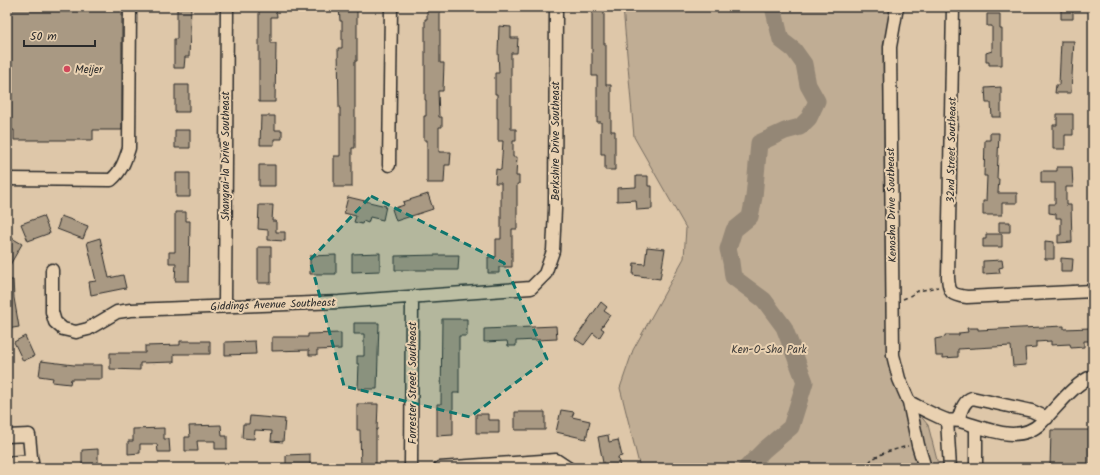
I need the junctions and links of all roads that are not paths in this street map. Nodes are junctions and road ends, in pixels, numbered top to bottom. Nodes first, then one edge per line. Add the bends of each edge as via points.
1 (130, 7) edge
2 (227, 7) edge
3 (391, 7) edge
4 (556, 7) edge
5 (897, 7) edge
6 (953, 7) edge
7 (389, 165) dead end
8 (7, 179) edge
9 (52, 270) dead end
10 (545, 274) joint
11 (1093, 291) edge
12 (412, 297) junction
13 (225, 306) junction
14 (1093, 376) edge
15 (909, 402) junction
16 (1047, 418) junction
17 (953, 420) junction
18 (976, 426) junction
19 (7, 436) edge
20 (7, 463) edge
21 (32, 465) edge
22 (412, 468) edge
23 (440, 468) edge
24 (568, 468) edge
25 (925, 468) edge
26 (950, 468) edge
27 (976, 468) edge

1 - 8 street via 129,148 117,175 111,180
2 - 13 street, Shangrai-la Drive Southeast
3 - 7 street
4 - 10 street, Berkshire Drive Southeast via 555,230 553,251
5 - 15 street, Kenosha Drive Southeast via 890,47 893,354 899,379
6 - 11 street, 32nd Street Southeast via 950,290 956,296 967,297
9 - 13 street, Giddings Avenue Southeast via 52,312 55,322 63,329 76,332 88,329 117,312
10 - 12 street, Giddings Avenue Southeast via 531,288
12 - 13 street, Giddings Avenue Southeast
12 - 22 street, Forrester Street Southeast
14 - 16 street via 1077,387
15 - 17 street
15 - 25 street, Kenosha Drive Southeast
16 - 17 street via 1032,411 972,398 965,402
16 - 18 street via 1033,429 1021,433 1010,434
17 - 18 street
17 - 26 street
18 - 27 street
19 - 21 street via 30,435
20 - 21 street
23 - 24 street via 556,460

